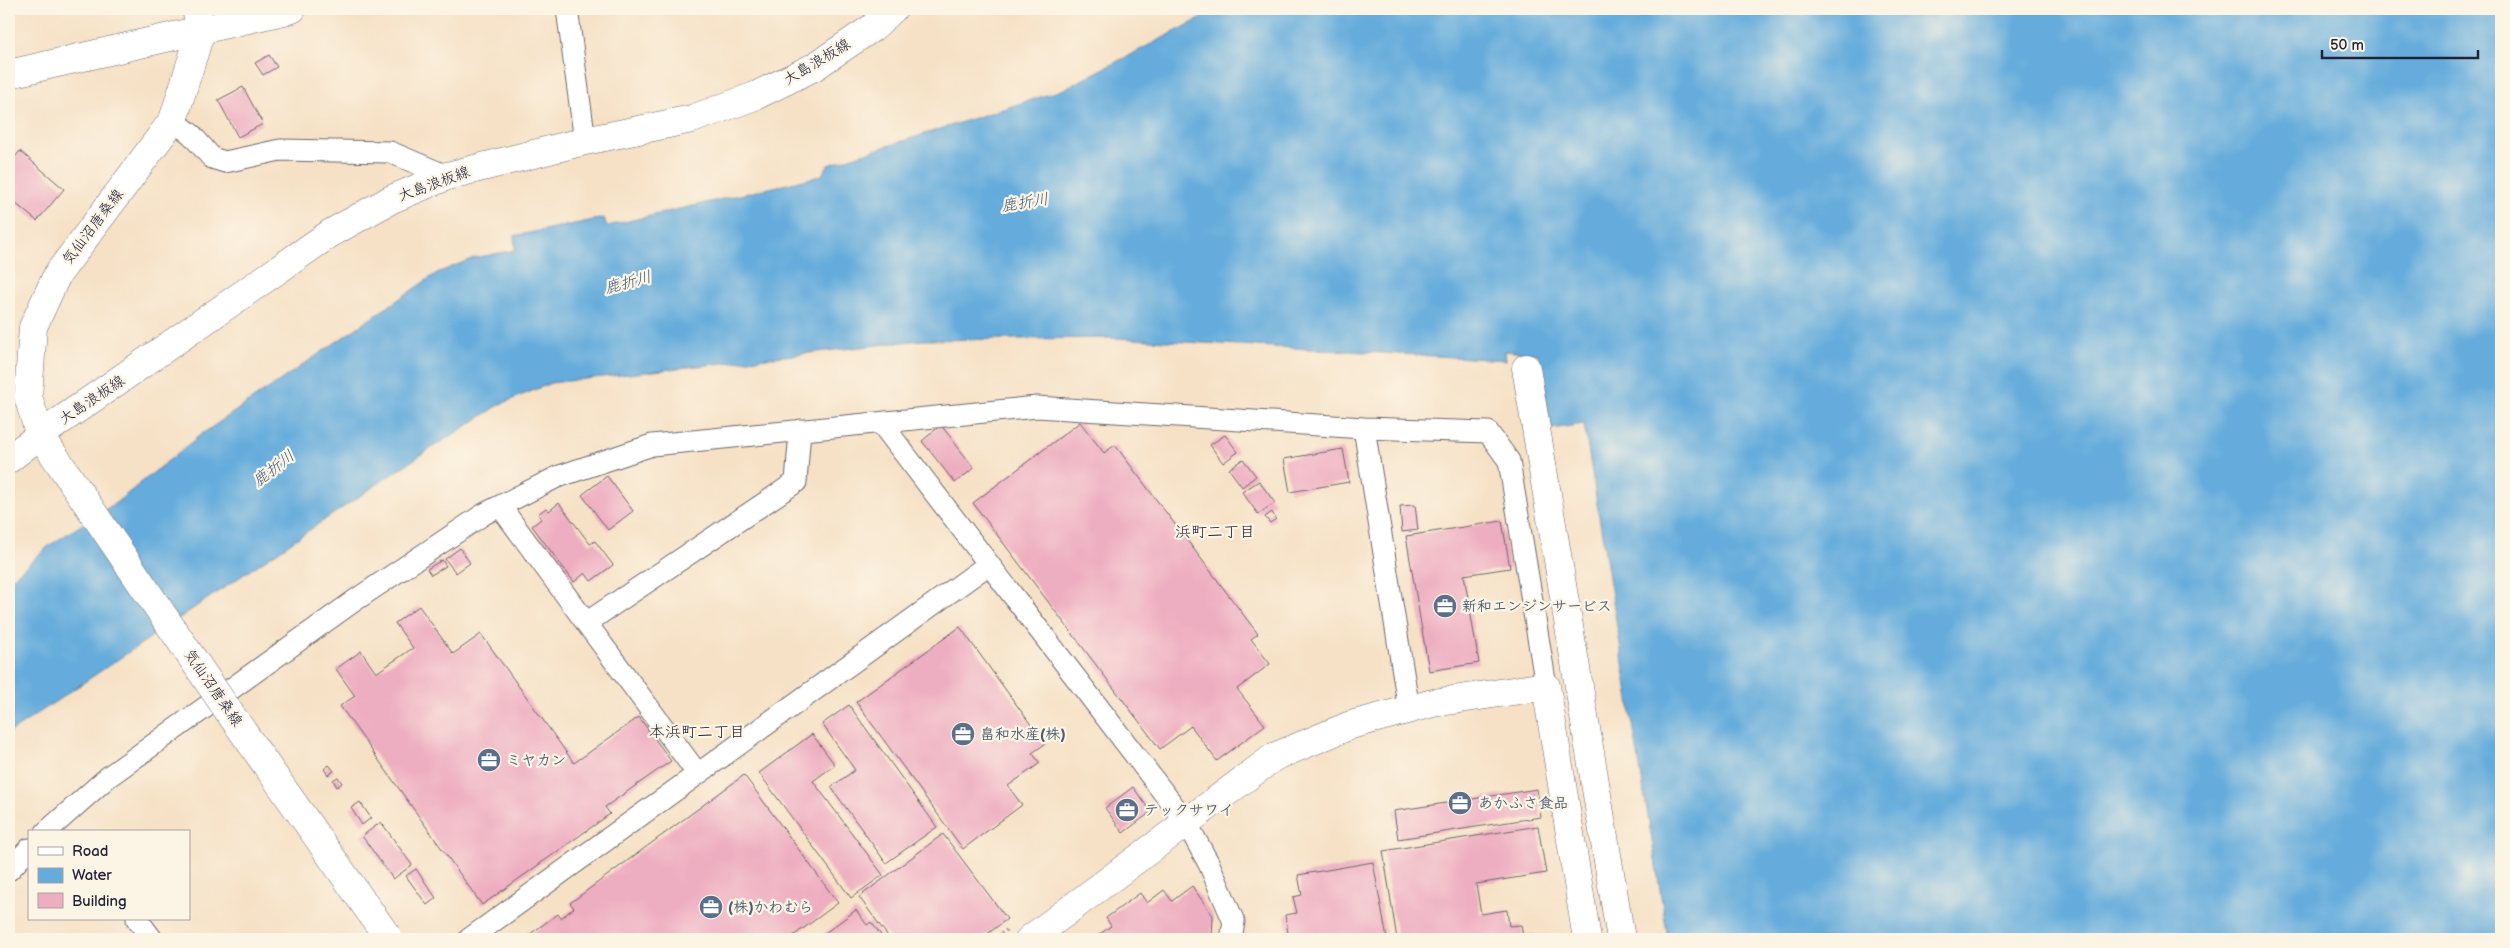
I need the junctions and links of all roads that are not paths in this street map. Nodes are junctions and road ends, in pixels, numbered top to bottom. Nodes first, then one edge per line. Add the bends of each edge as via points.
1 (292, 9) edge
2 (567, 9) edge
3 (893, 9) edge
4 (199, 20) edge
5 (9, 74) edge
6 (173, 120) junction
7 (585, 141) junction
8 (447, 176) junction
9 (1526, 368) dead end
10 (881, 422) junction
11 (1364, 428) junction
12 (800, 430) junction
13 (40, 435) junction
14 (9, 458) edge
15 (500, 506) junction
16 (989, 564) junction
17 (586, 623) junction
18 (1546, 686) junction
19 (1408, 710) junction
20 (697, 773) junction
21 (1186, 822) junction
22 (68, 824) edge
23 (52, 830) edge
24 (28, 850) edge
25 (9, 870) edge
26 (138, 920) edge
27 (389, 938) edge
28 (152, 939) edge
29 (469, 939) edge
30 (1030, 939) edge
31 (1231, 939) edge
32 (1587, 939) edge
33 (1621, 939) edge

1 - 4 main road
2 - 7 street
3 - 7 main road, 大島浪板線 via 872,28 814,67 755,96 692,119
4 - 5 main road via 116,48
4 - 6 main road, 気仙沼唐桑線
6 - 8 street via 192,135 212,158 225,162 280,150 390,152
6 - 13 main road, 気仙沼唐桑線 via 57,275 33,327 28,397
7 - 8 main road, 大島浪板線
8 - 13 main road, 大島浪板線 via 392,199 331,233
9 - 33 main road
10 - 11 street via 1037,407
10 - 12 street
10 - 16 street
11 - 18 street via 1488,432 1509,461
11 - 19 street
12 - 15 street via 652,445 557,477
12 - 17 street via 796,482
13 - 14 main road
13 - 27 main road, 気仙沼唐桑線, bridge via 229,712
15 - 17 street
15 - 22 street via 354,601 108,778
16 - 20 street
16 - 21 street
17 - 20 street
18 - 19 main road via 1433,703
18 - 32 main road
19 - 21 main road via 1351,726 1274,757
20 - 29 street
21 - 30 main road
21 - 31 street via 1209,864 1234,922
22 - 23 street
24 - 25 street
26 - 28 street

